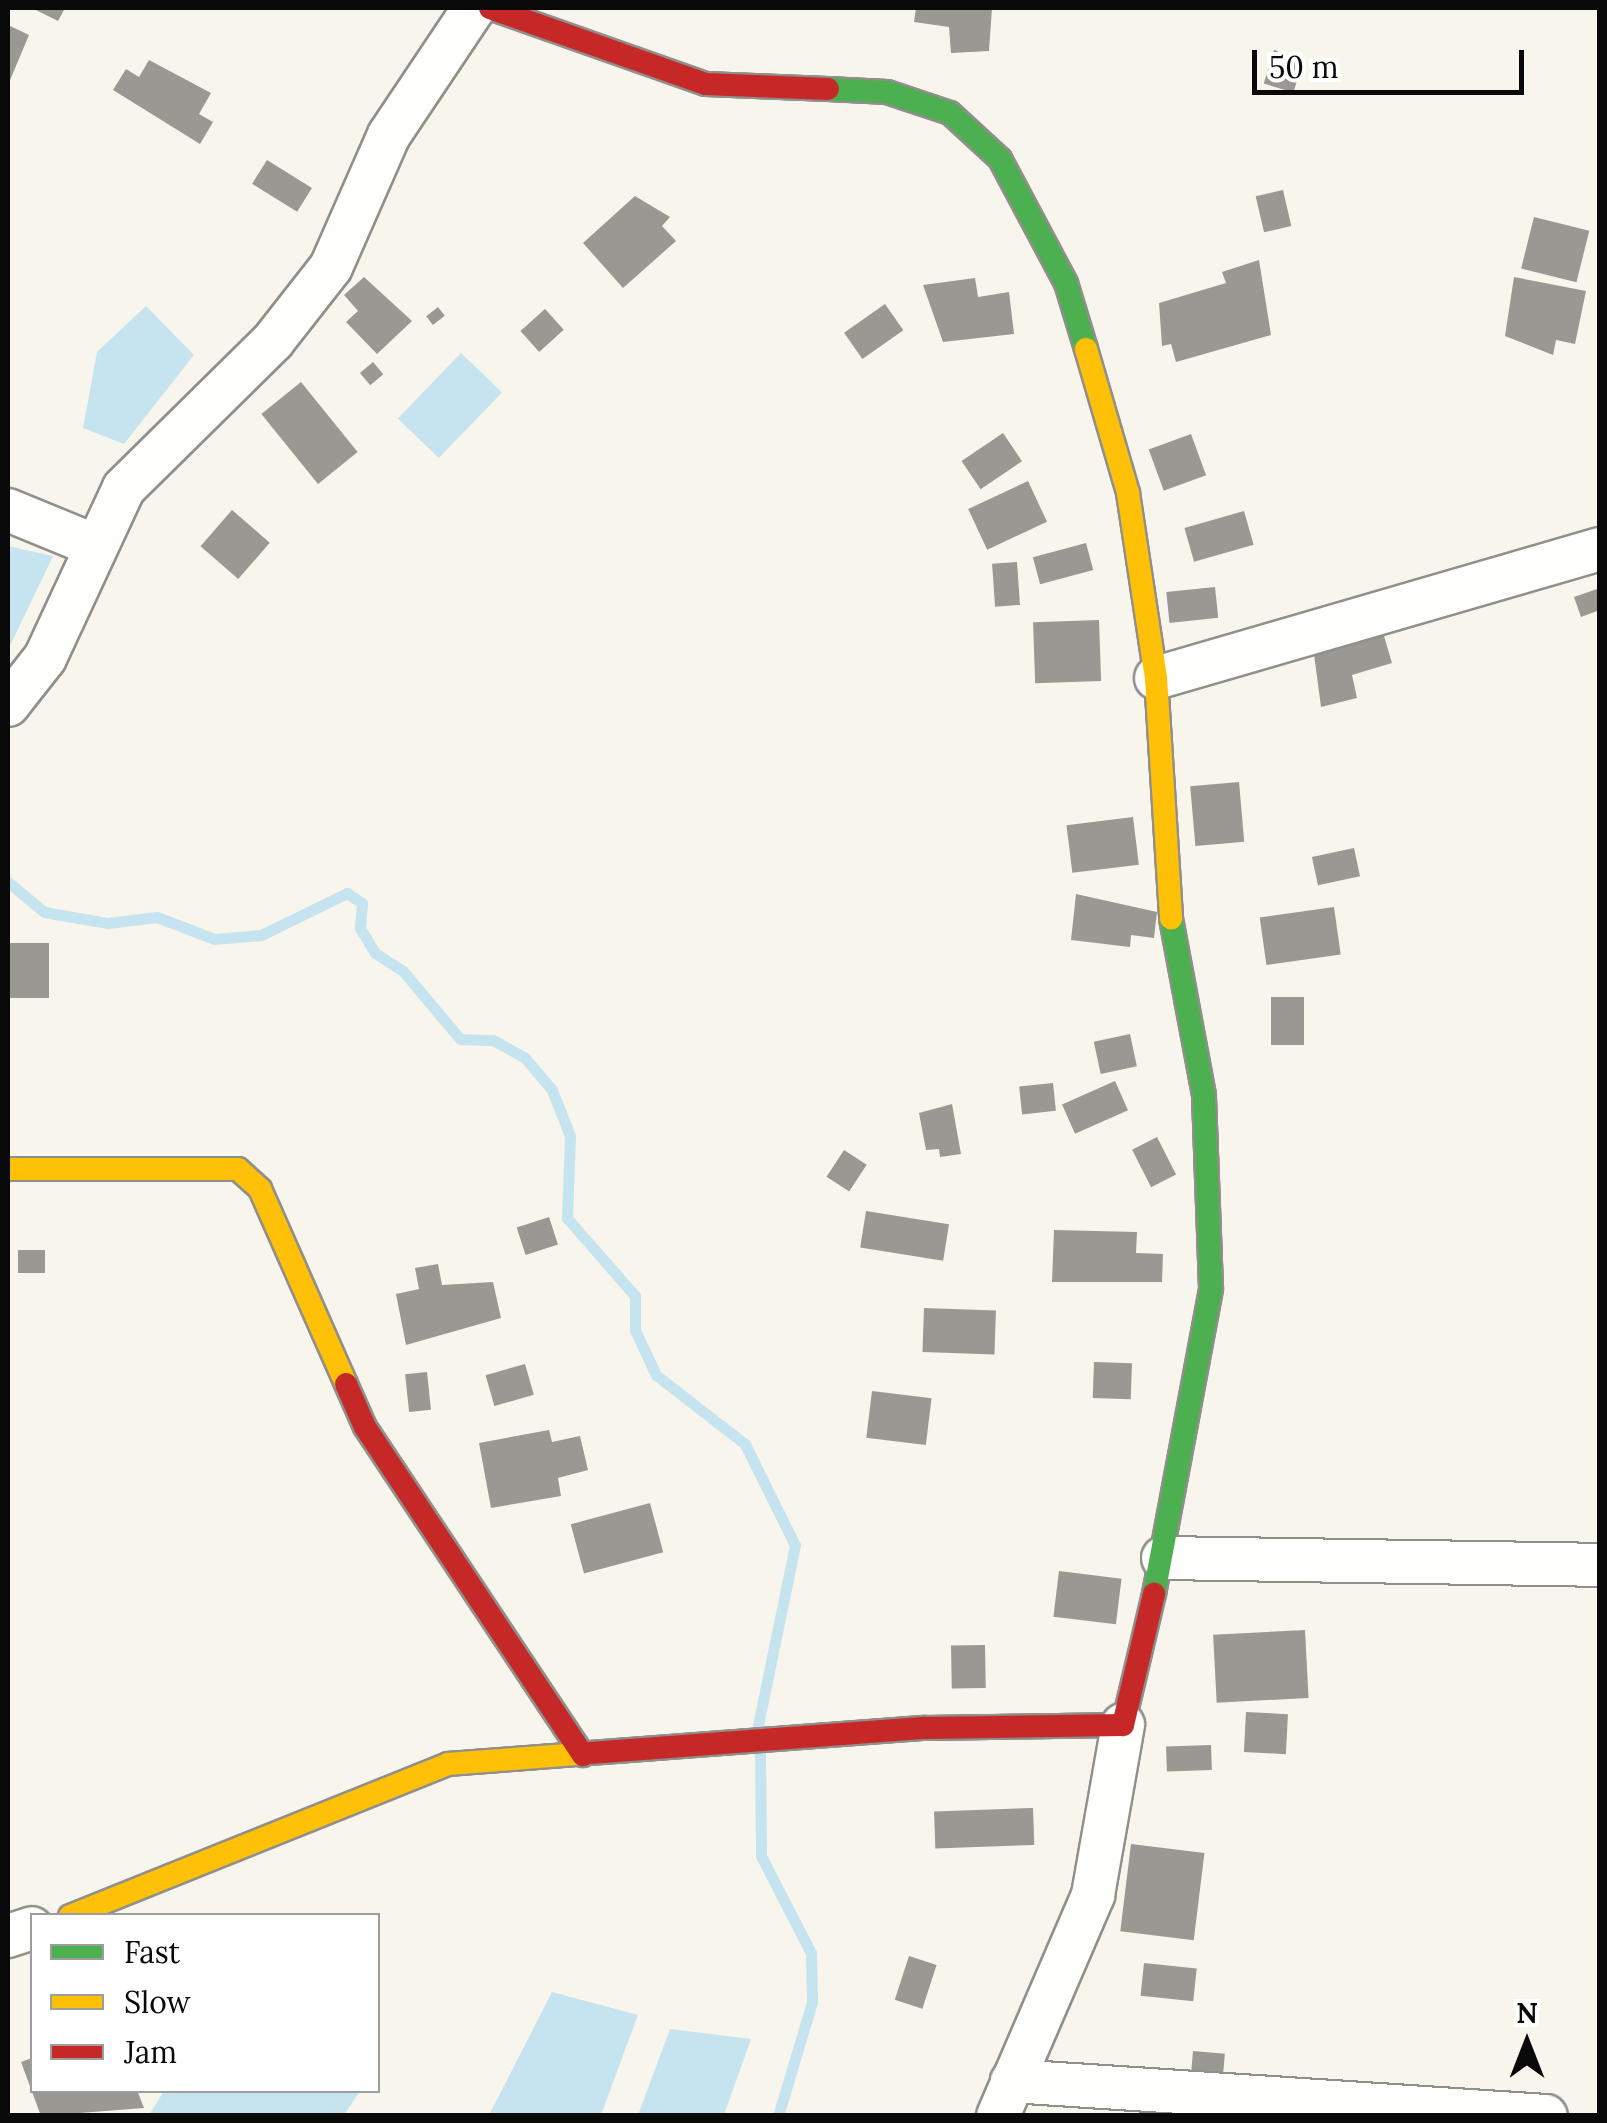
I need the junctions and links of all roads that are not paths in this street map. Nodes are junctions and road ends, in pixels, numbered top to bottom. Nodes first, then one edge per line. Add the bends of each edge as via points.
1 (474, 8) edge
2 (490, 8) edge
3 (8, 510) edge
4 (92, 544) junction
5 (1600, 549) edge
6 (1156, 678) junction
7 (8, 705) edge
8 (8, 1169) edge
9 (1163, 1558) junction
10 (1600, 1565) edge
11 (1123, 1725) junction
12 (583, 1755) junction
13 (77, 1913) edge
14 (1005, 2098) edge
15 (1546, 2116) edge

1 - 4 street via 389,135 331,267 273,340 124,488
2 - 6 street via 706,84 887,92 950,113 1000,159 1066,283 1128,493
3 - 4 street
4 - 7 street via 45,658
5 - 6 street
6 - 9 street via 1164,883 1204,1095 1211,1288
8 - 12 street via 84,1176 189,1164 238,1168 260,1189 365,1427
9 - 10 street
9 - 11 street
11 - 12 street via 782,1737
11 - 14 street via 1093,1895
12 - 13 street via 448,1764
14 - 15 street

